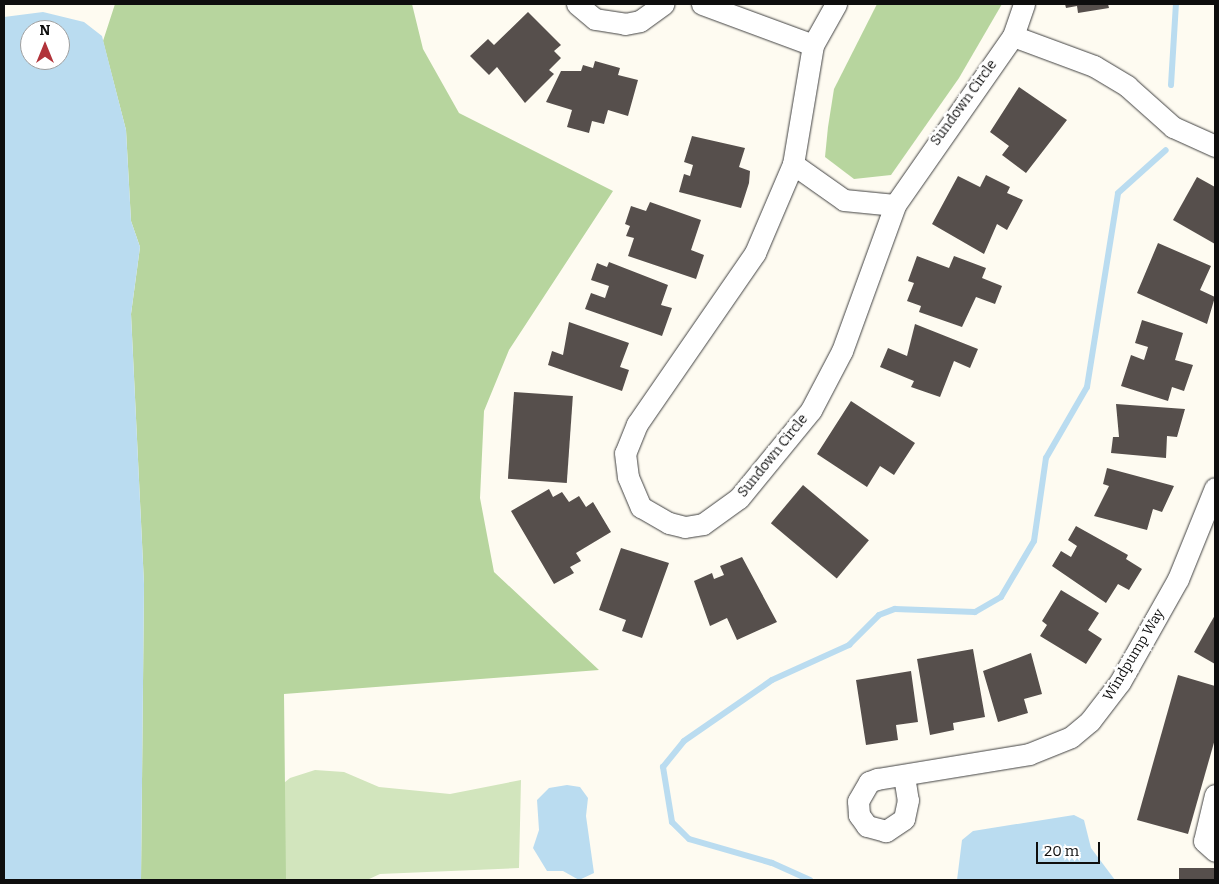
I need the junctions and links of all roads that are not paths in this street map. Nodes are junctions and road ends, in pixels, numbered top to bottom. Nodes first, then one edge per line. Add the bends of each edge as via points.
1 (577, 4) edge
2 (663, 4) edge
3 (702, 4) edge
4 (836, 4) edge
5 (1024, 4) edge
6 (1013, 36) junction
7 (813, 45) junction
8 (1215, 146) edge
9 (793, 164) junction
10 (895, 205) junction
11 (1215, 488) edge
12 (904, 776) dead end
13 (1215, 795) edge
14 (1215, 851) edge

1 - 2 street via 595,19 625,24 640,20
3 - 7 street
4 - 7 street, Sundown Circle
5 - 6 street, Sundown Circle
6 - 8 street via 1094,66 1127,86 1173,127
6 - 10 street, Sundown Circle
7 - 9 street, Sundown Circle
9 - 10 street via 844,200
9 - 10 street, Sundown Circle via 755,253 637,424 625,453 628,477 641,507 651,516 685,527 703,524 739,498 811,410 842,351
11 - 12 street, Windpump Way via 1178,580 1120,682 1090,721 1071,737 1029,754
13 - 14 street via 1204,841

